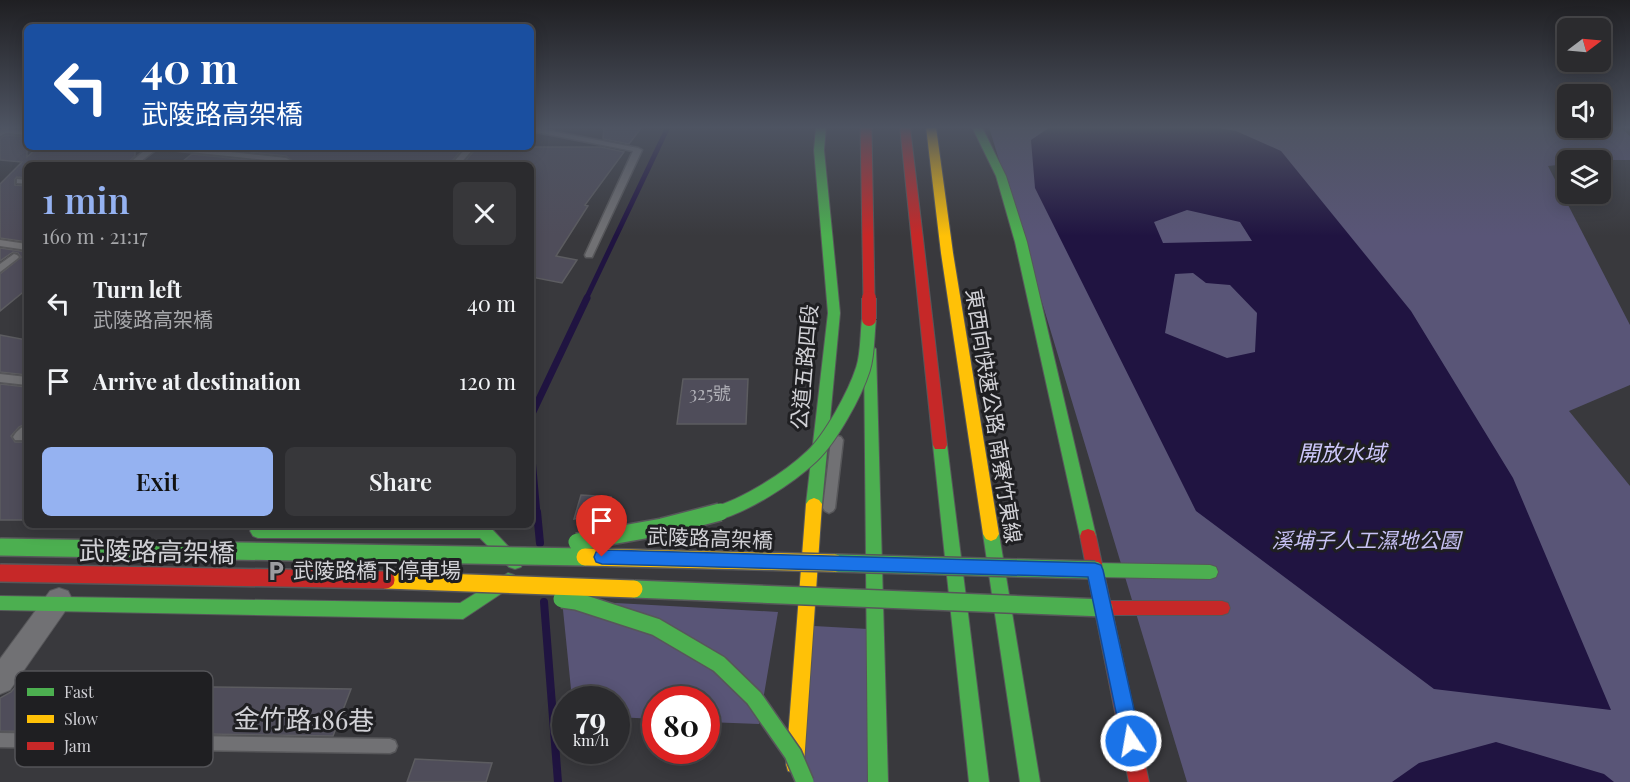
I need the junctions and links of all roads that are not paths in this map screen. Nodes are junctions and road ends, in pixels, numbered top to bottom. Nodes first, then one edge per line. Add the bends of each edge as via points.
1 (632, 163) edge
2 (820, 163) edge
3 (865, 163) edge
4 (908, 163) edge
5 (935, 163) edge
6 (995, 163) edge
7 (0, 243) edge
8 (24, 247) edge
9 (589, 255) dead end
10 (14, 257) dead end
11 (0, 269) edge
12 (834, 314) junction
13 (869, 322) junction
14 (839, 371) dead end
15 (0, 378) edge
16 (24, 381) edge
17 (842, 394) dead end
18 (828, 524) dead end
19 (120, 531) dead end
20 (238, 531) dead end
21 (0, 547) edge
22 (825, 547) dead end
23 (447, 555) junction
24 (874, 565) junction
25 (522, 570) junction
26 (1095, 570) junction
27 (1210, 572) dead end
28 (0, 573) edge
29 (807, 575) junction
30 (823, 576) joint
31 (439, 581) junction
32 (874, 597) junction
33 (0, 603) edge
34 (55, 603) junction
35 (1104, 608) junction
36 (1222, 608) dead end
37 (787, 673) dead end
38 (0, 681) edge
39 (779, 715) dead end
40 (0, 740) edge
41 (15, 740) edge
42 (213, 743) edge
43 (390, 746) dead end
44 (784, 771) dead end
45 (794, 782) edge
46 (805, 782) edge
47 (878, 782) edge
48 (979, 782) edge
49 (1030, 782) edge
50 (1140, 782) edge

1 - 9 lane
2 - 12 main road, 公道五路四段
3 - 13 main road, bridge
4 - 48 main road
5 - 49 main road, 東西向快速公路 南寮竹東線 via 946,253
6 - 26 main road via 1021,242
7 - 8 lane
10 - 11 lane
12 - 14 lane
12 - 29 main road, 公道五路四段
13 - 23 main road, bridge via 864,368 842,415 813,455 771,486 725,511 662,527 528,548
13 - 24 main road, bridge
15 - 16 lane
17 - 18 lane
19 - 34 street
20 - 25 main road via 484,531
21 - 23 main road, 武陵路高架橋, bridge
22 - 30 lane
23 - 24 main road, 武陵路高架橋, bridge
24 - 26 main road, 武陵路高架橋, bridge
24 - 32 main road
25 - 29 main road
25 - 34 main road via 463,611
26 - 27 main road, 武陵路高架橋
26 - 35 main road
28 - 31 main road, 武陵路高架橋, bridge
29 - 30 main road via 812,569
29 - 37 main road, 公道五路四段
29 - 45 main road, 公道五路四段
31 - 32 main road, 武陵路高架橋, bridge
31 - 46 main road, bridge via 576,601 656,627 719,664 754,698 793,754
32 - 35 main road, 武陵路高架橋, bridge
32 - 47 main road
33 - 34 main road
34 - 38 street
35 - 36 main road, 武陵路高架橋
35 - 50 main road
39 - 44 main road
40 - 41 lane, 金竹路186巷
42 - 43 lane, 金竹路186巷

